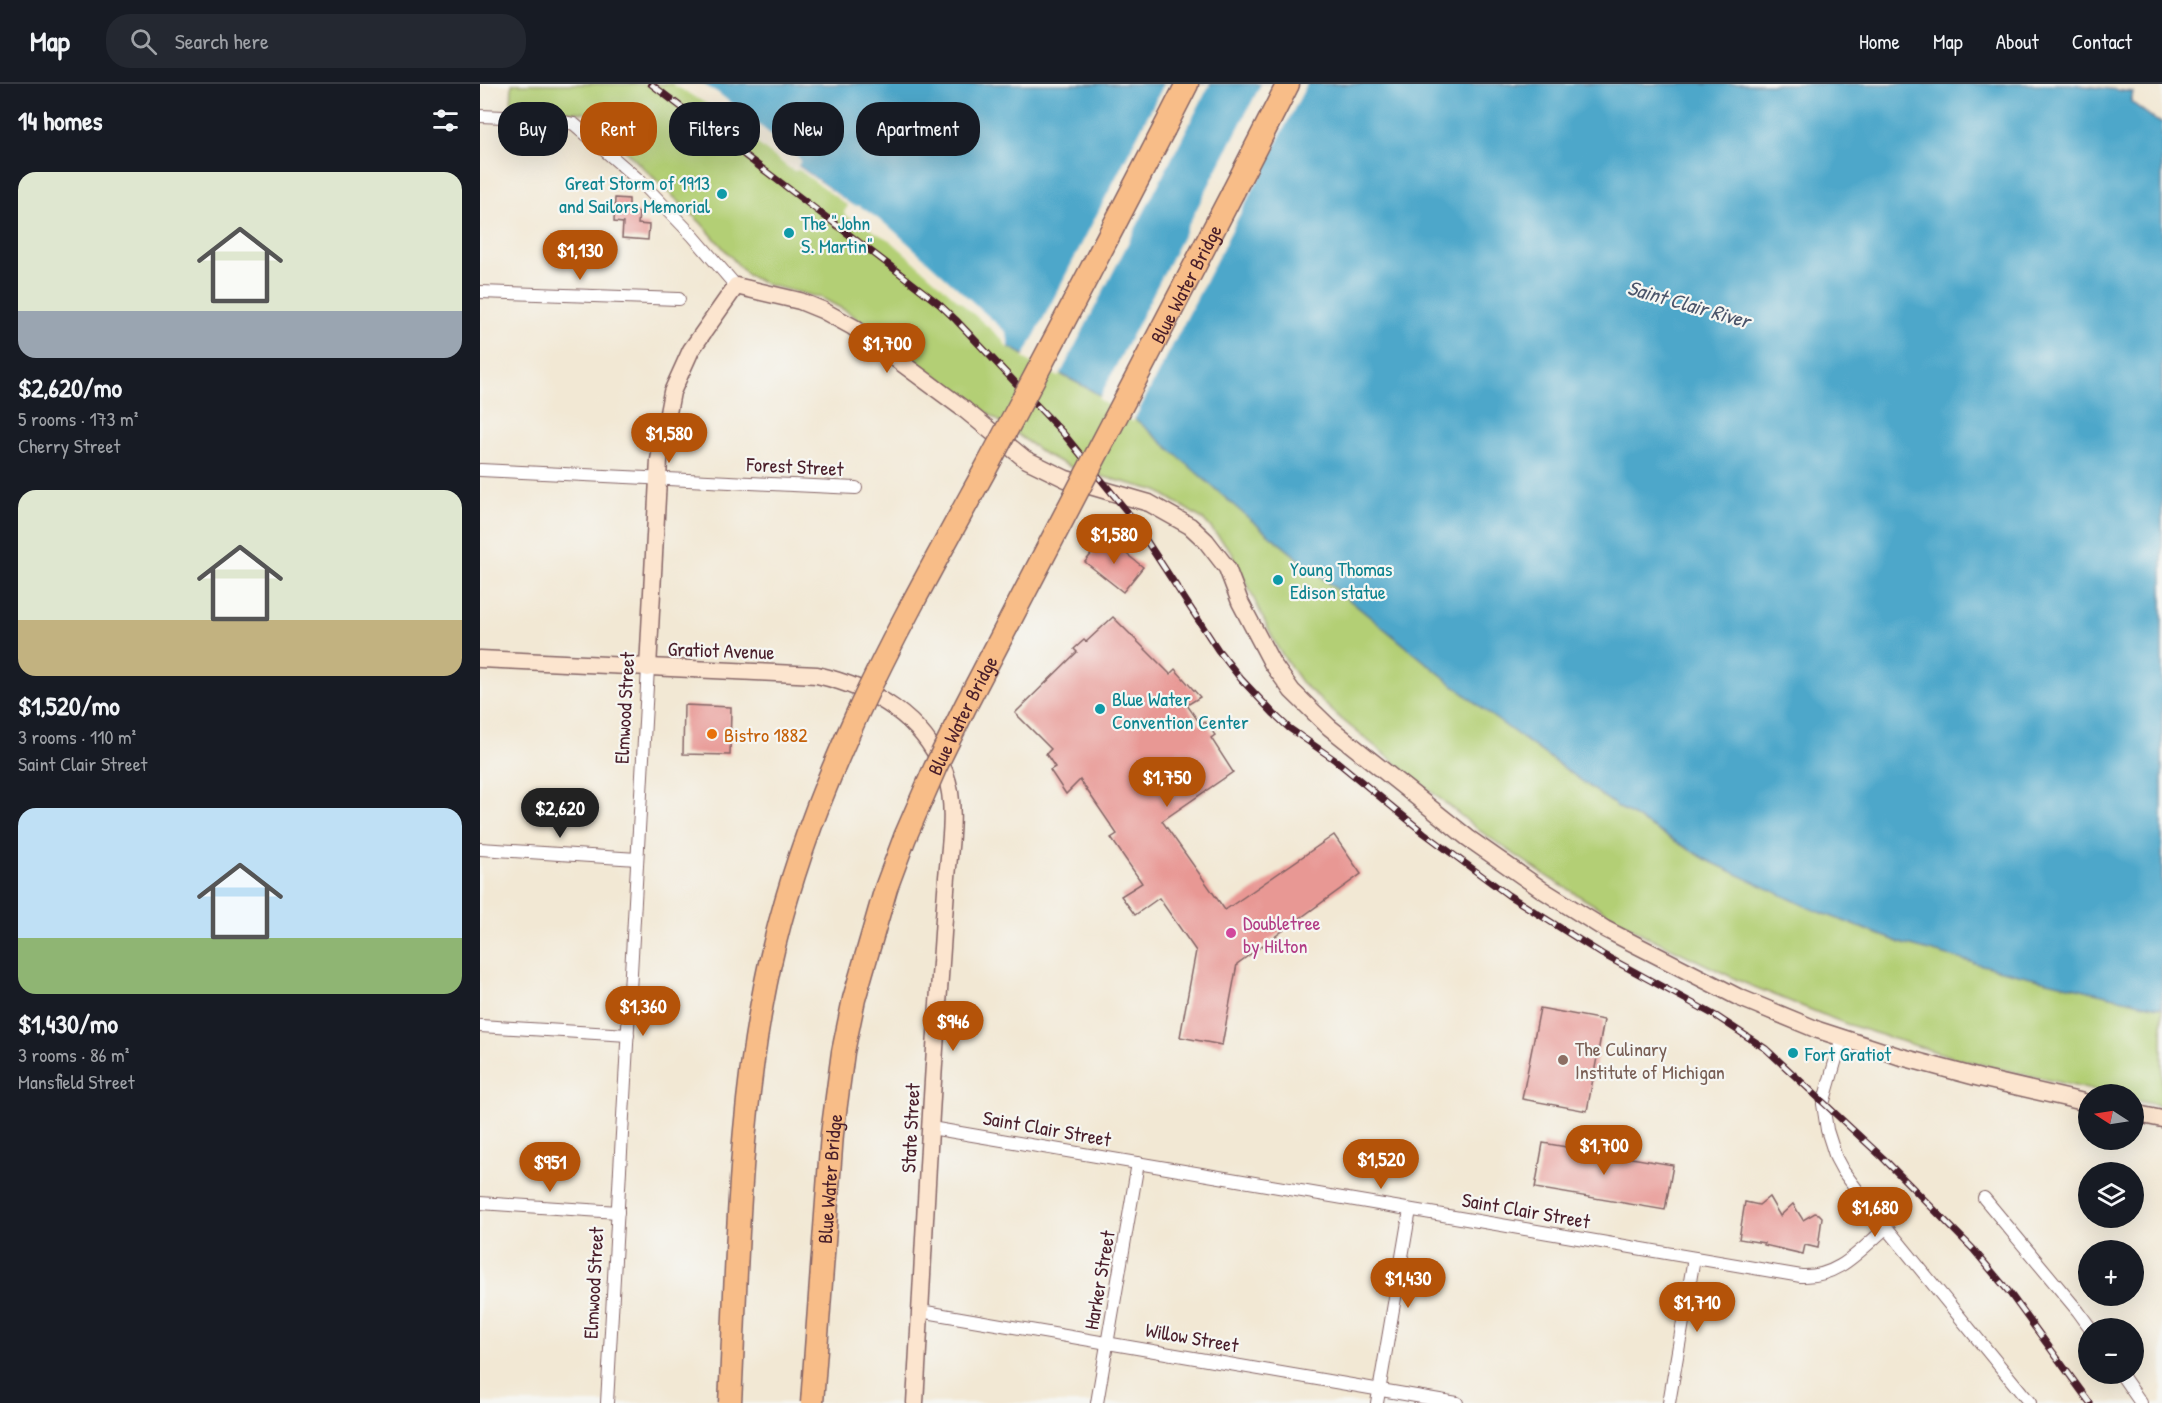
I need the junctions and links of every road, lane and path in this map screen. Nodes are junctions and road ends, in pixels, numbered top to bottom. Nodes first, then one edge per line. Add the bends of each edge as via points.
1 (1187, 84) edge
2 (1288, 84) edge
3 (480, 116) edge
4 (736, 286) junction
5 (480, 292) edge
6 (679, 300) dead end
7 (480, 470) edge
8 (660, 479) junction
9 (856, 488) dead end
10 (480, 659) edge
11 (648, 668) junction
12 (912, 722) joint
13 (480, 849) edge
14 (637, 859) junction
15 (480, 1026) edge
16 (628, 1035) junction
17 (1842, 1038) junction
18 (2078, 1101) edge
19 (2144, 1115) edge
20 (2162, 1119) edge
21 (932, 1128) junction
22 (1138, 1163) junction
23 (1984, 1198) dead end
24 (480, 1203) edge
25 (1410, 1210) junction
26 (618, 1212) junction
27 (1886, 1228) junction
28 (1694, 1258) junction
29 (921, 1311) junction
30 (2083, 1318) edge
31 (1107, 1343) junction
32 (2128, 1384) edge
33 (1379, 1389) junction
34 (607, 1403) edge
35 (730, 1403) edge
36 (812, 1403) edge
37 (915, 1403) edge
38 (1097, 1403) edge
39 (1377, 1403) edge
40 (1457, 1403) edge
41 (1669, 1403) edge
42 (2030, 1403) edge
43 (2141, 1403) edge

1 - 35 highway, bridge via 858,710 808,829 774,946 752,1058
2 - 36 highway, Blue Water Bridge, bridge via 966,705 918,807 886,888 854,999 837,1090
3 - 4 street via 574,124 640,181
4 - 8 street, Elmwood Street via 691,350 672,392 659,460
4 - 17 street via 822,310 853,327 1025,459 1066,479 1149,503 1190,526 1227,568 1257,636 1292,691 1329,727 1468,838 1541,889 1638,947 1738,997
5 - 6 street
7 - 8 street, Forest Street
8 - 9 street, Forest Street
8 - 11 street, Elmwood Street
10 - 11 street, Gratiot Avenue
11 - 12 street, Gratiot Avenue via 817,675 859,687
11 - 14 street, Elmwood Street
12 - 21 street, State Street via 932,747 946,776 951,819
13 - 14 street
14 - 16 street, Elmwood Street
15 - 16 street
16 - 26 street, Elmwood Street
17 - 18 street via 1970,1076
17 - 27 street via 1823,1104 1827,1130 1843,1171
19 - 20 street
21 - 22 street, Saint Clair Street
21 - 29 street, State Street
22 - 25 street, Saint Clair Street
22 - 31 street, Harker Street
23 - 30 street
24 - 26 street
25 - 28 street, Saint Clair Street
25 - 33 street
26 - 34 street, Elmwood Street
27 - 28 street, Saint Clair Street via 1844,1265 1824,1275 1790,1275
27 - 42 street
28 - 41 street
29 - 31 street, Willow Street
29 - 37 street, State Street
31 - 33 street, Willow Street
31 - 38 street, Harker Street
32 - 43 street
33 - 39 street
33 - 40 street, Willow Street

